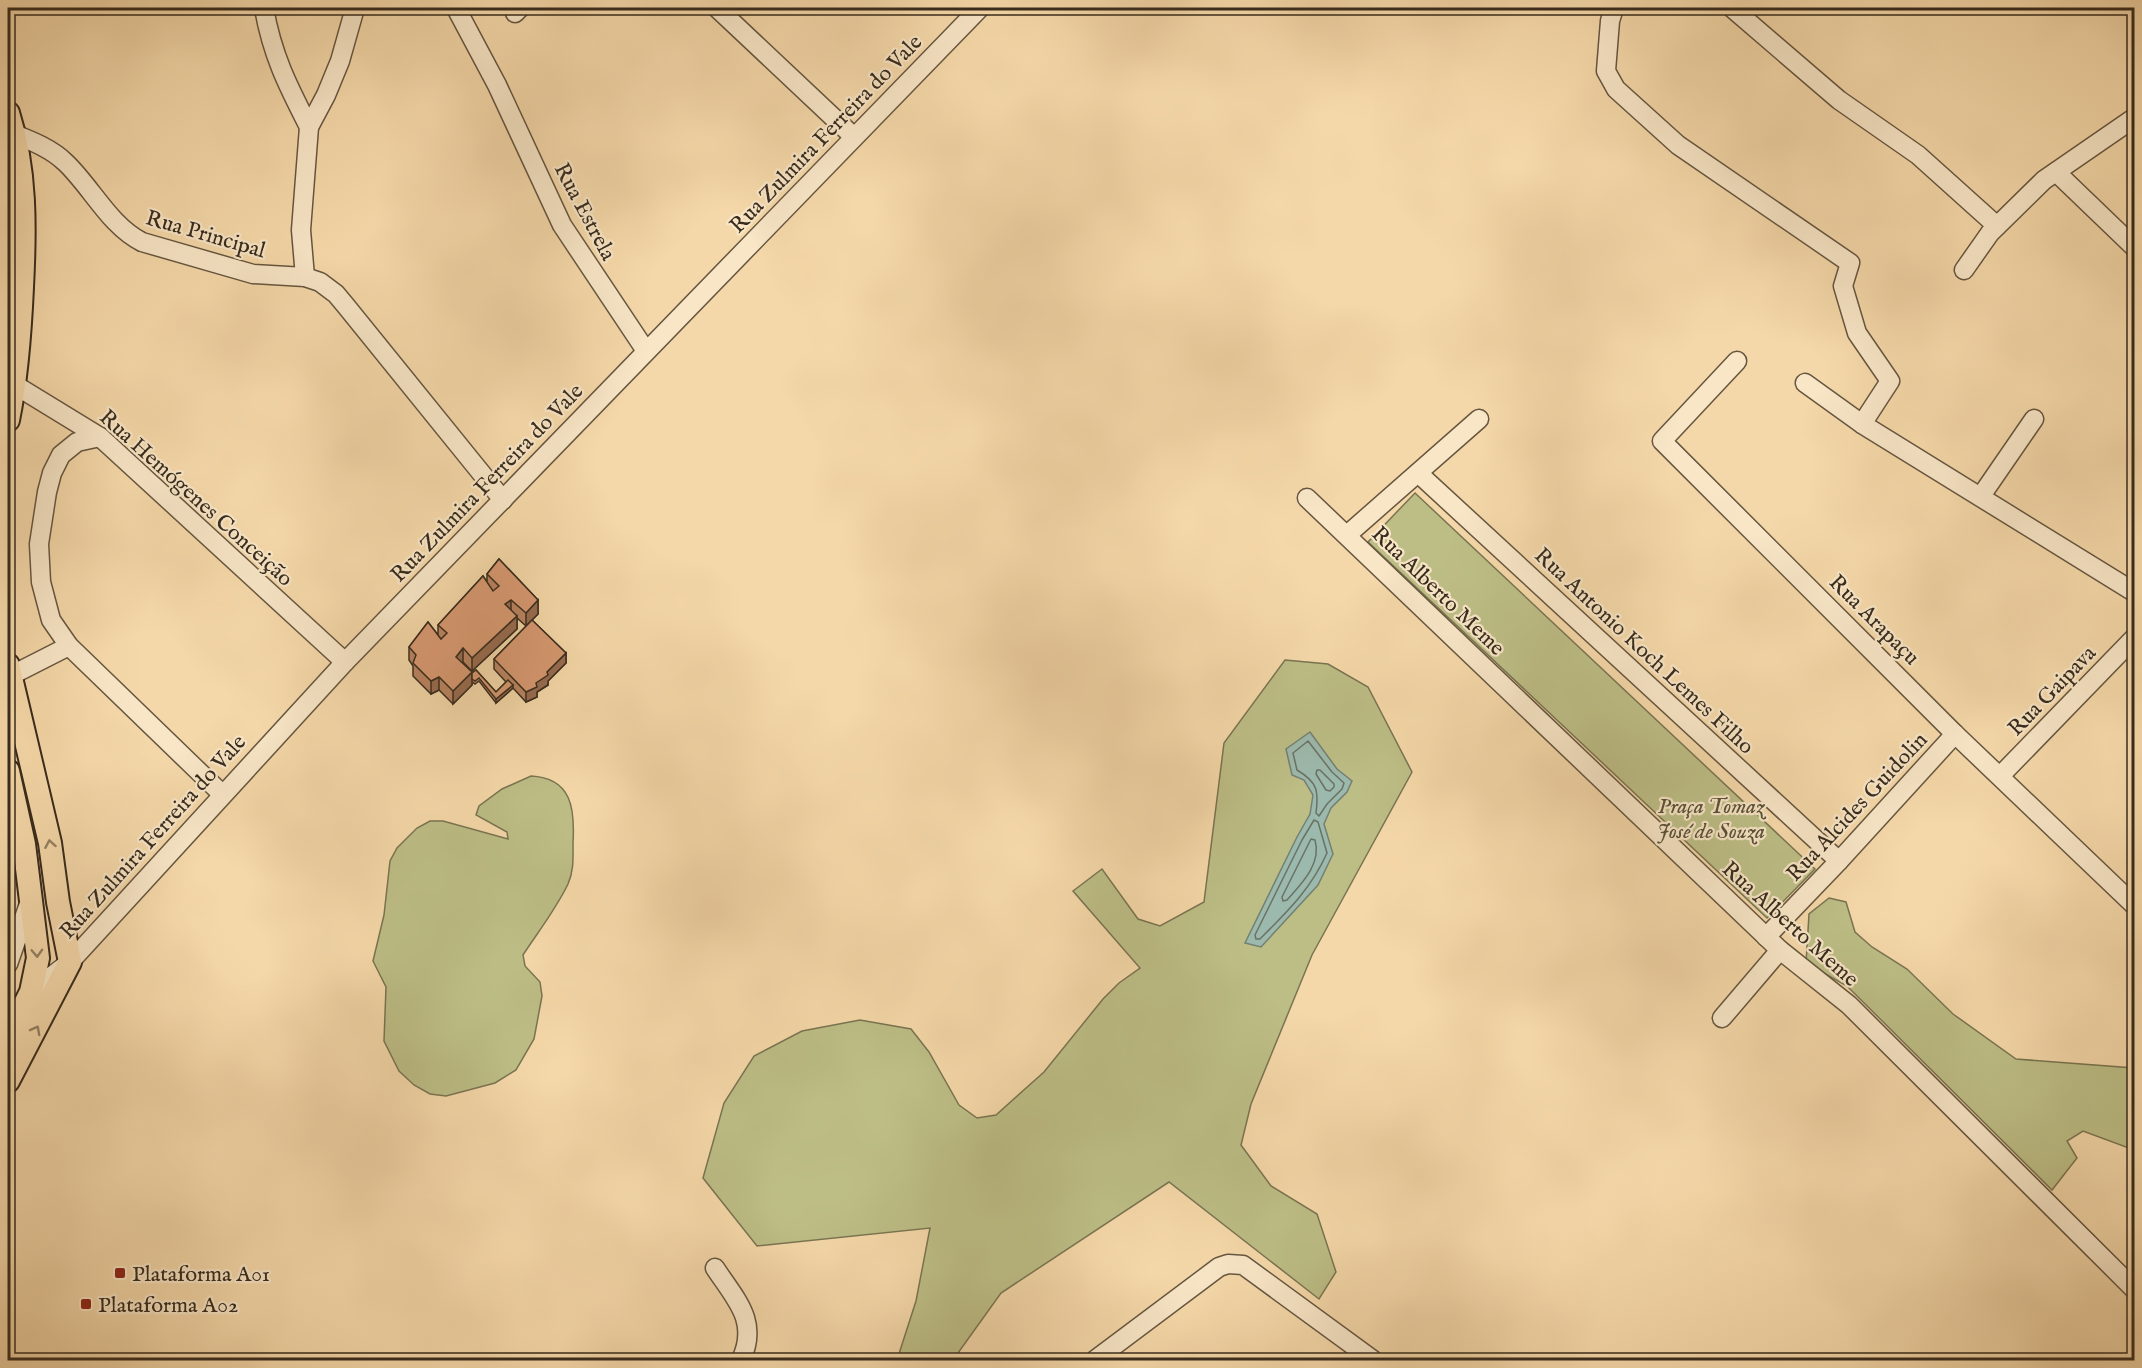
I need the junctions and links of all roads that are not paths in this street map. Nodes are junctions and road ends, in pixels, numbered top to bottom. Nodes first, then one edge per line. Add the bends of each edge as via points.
1 (264, 8) edge
2 (355, 8) edge
3 (456, 8) edge
4 (717, 8) edge
5 (980, 8) edge
6 (1614, 8) edge
7 (1732, 8) edge
8 (2134, 118) edge
9 (11, 123) edge
10 (309, 127) junction
11 (854, 138) junction
12 (2056, 172) junction
13 (1997, 226) junction
14 (2134, 247) edge
15 (1964, 270) dead end
16 (305, 277) junction
17 (646, 351) junction
18 (1737, 361) dead end
19 (1805, 383) dead end
20 (11, 386) edge
21 (1479, 419) dead end
22 (2034, 419) dead end
23 (8, 420) edge
24 (1862, 424) junction
25 (100, 437) junction
26 (1418, 473) junction
27 (1981, 496) junction
28 (1307, 498) dead end
29 (504, 500) junction
30 (1347, 535) junction
31 (2134, 592) edge
32 (2134, 638) edge
33 (69, 646) junction
34 (345, 662) junction
35 (8, 672) edge
36 (1955, 734) junction
37 (8, 771) edge
38 (2001, 775) junction
39 (222, 794) junction
40 (1839, 861) junction
41 (2131, 893) edge
42 (32, 896) junction
43 (1766, 937) junction
44 (1780, 950) junction
45 (70, 962) junction
46 (8, 964) edge
47 (31, 992) junction
48 (1722, 1018) dead end
49 (8, 1038) edge
50 (8, 1081) edge
51 (715, 1268) dead end
52 (2134, 1289) edge
53 (741, 1360) edge
54 (1095, 1360) edge
55 (1373, 1360) edge

1 - 10 street via 285,82
2 - 10 street via 340,61
3 - 17 street, Rua Estrela via 562,225
4 - 11 street
5 - 11 street, Rua Zulmira Ferreira do Vale
6 - 24 street via 1606,71 1616,88 1678,145 1850,262 1843,286 1857,333 1890,381
7 - 13 street via 1839,100 1918,155
8 - 12 street
9 - 16 street, Rua Principal via 65,162 127,235 254,274
9 - 20 main road via 24,204 21,323
10 - 16 street via 301,230
11 - 17 street, Rua Zulmira Ferreira do Vale
12 - 13 street
12 - 14 street
13 - 15 street
16 - 29 street, Rua Principal via 336,294
17 - 29 street, Rua Zulmira Ferreira do Vale
18 - 36 street, Rua Arapaçu via 1662,441
19 - 24 street
20 - 23 main road
20 - 25 street, Rua Hemógenes Conceição
21 - 26 street
22 - 27 street
24 - 27 street
25 - 33 street via 77,442 61,455 47,492 39,544 40,582 51,620
25 - 34 street, Rua Hemógenes Conceição
26 - 30 street
26 - 40 street, Rua Antonio Koch Lemes Filho
27 - 31 street
28 - 30 street, Rua Alberto Meme
29 - 34 street, Rua Zulmira Ferreira do Vale
30 - 43 street, Rua Alberto Meme
32 - 38 street, Rua Gaipava
33 - 35 street
33 - 39 street
34 - 39 street, Rua Zulmira Ferreira do Vale
45 -> 35 main road via 50,843
36 - 38 street, Rua Arapaçu
36 - 40 street, Rua Alcides Guidolin
37 - 42 main road
38 - 41 street, Rua Arapaçu
39 - 45 street, Rua Zulmira Ferreira do Vale
40 - 43 street, Rua Alcides Guidolin
42 - 46 street, Rua Zulmira Ferreira do Vale
42 -> 47 main road via 38,958
43 - 44 street, Rua Alberto Meme
44 - 48 street
44 - 52 street, Rua Alberto Meme via 1849,1005
45 - 47 street, Rua Zulmira Ferreira do Vale
50 -> 45 main road
47 - 49 main road
51 - 53 street via 743,1310 749,1330
54 - 55 street via 1228,1264 1243,1265

